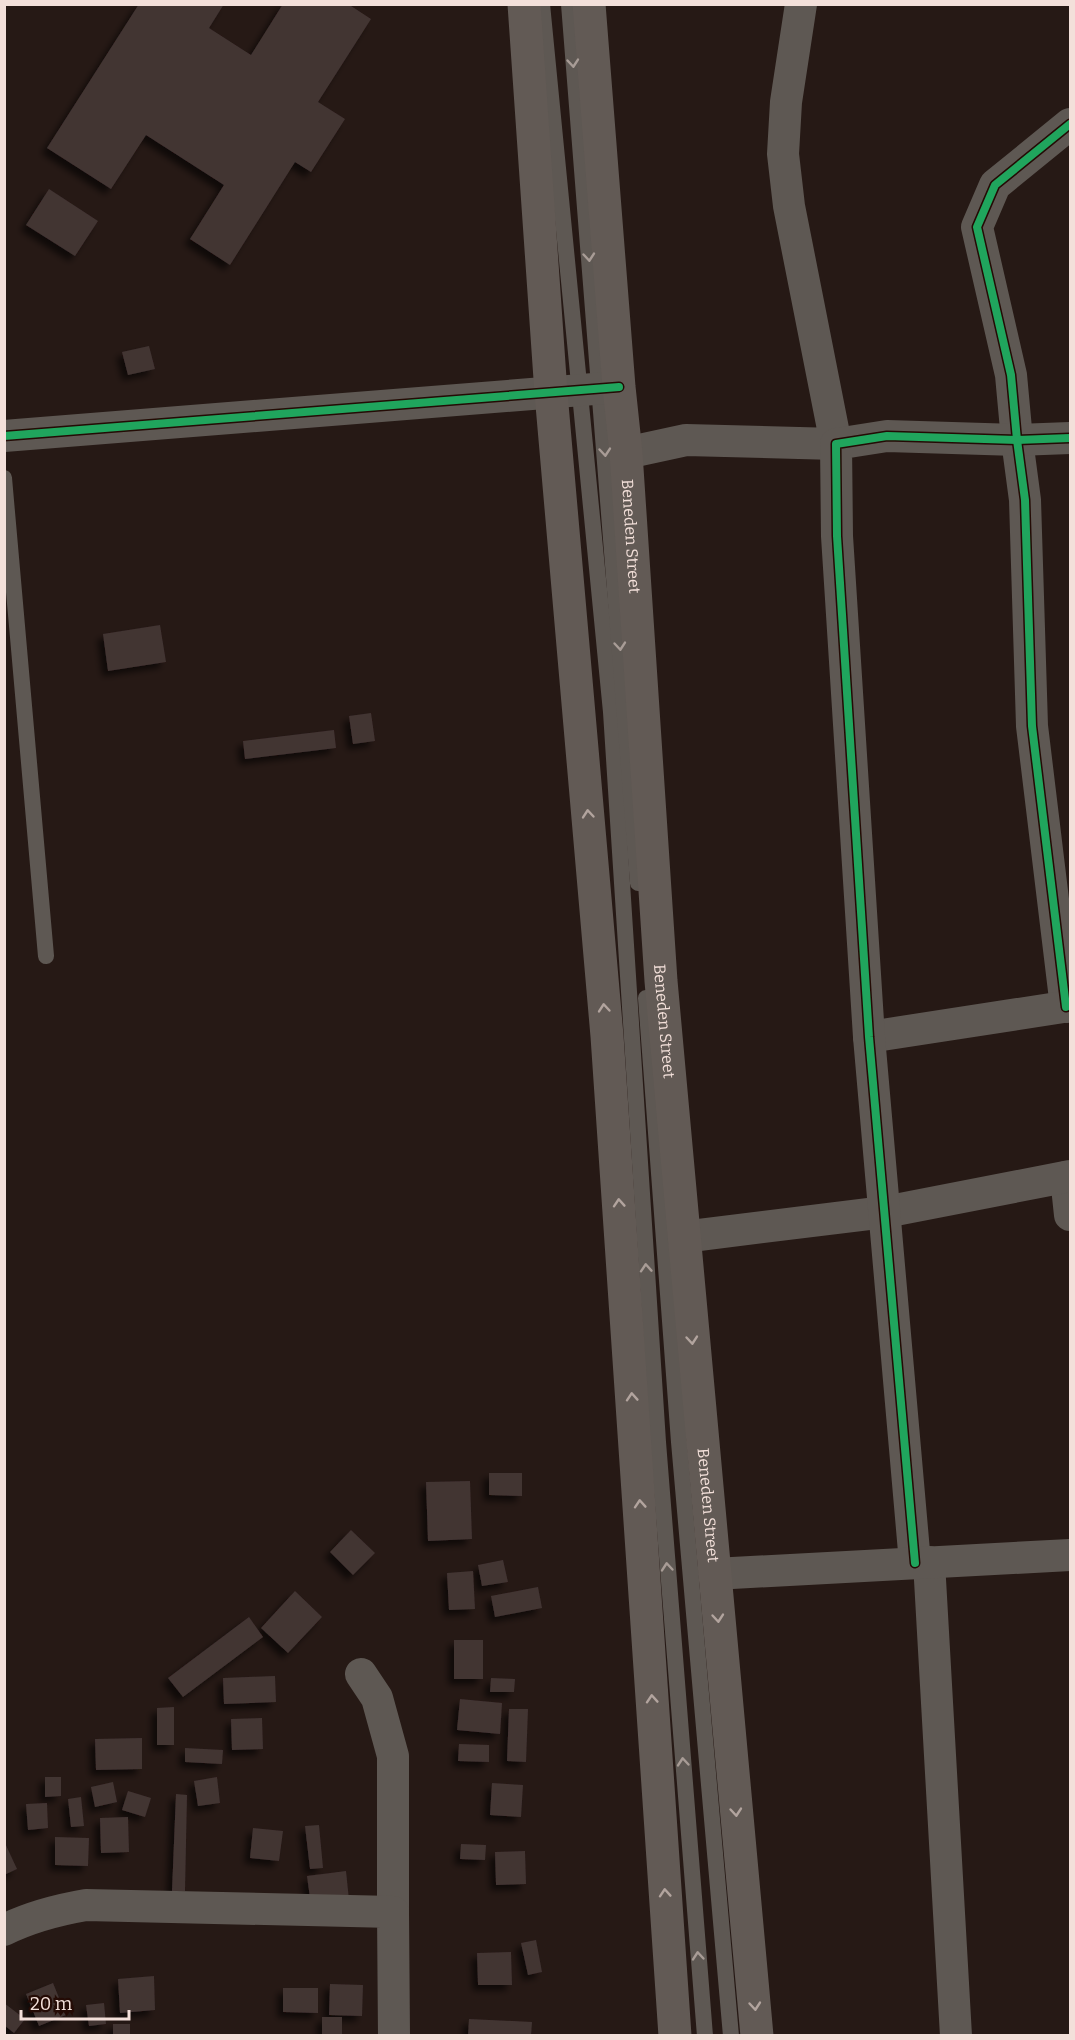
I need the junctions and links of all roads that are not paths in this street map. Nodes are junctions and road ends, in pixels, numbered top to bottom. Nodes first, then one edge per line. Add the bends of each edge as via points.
1 (524, 4) edge
2 (542, 4) edge
3 (568, 4) edge
4 (589, 4) edge
5 (801, 4) edge
6 (1071, 124) edge
7 (587, 390) junction
8 (4, 436) edge
9 (1071, 438) edge
10 (1017, 440) junction
11 (836, 444) junction
12 (626, 453) junction
13 (4, 478) edge
14 (46, 956) dead end
15 (1068, 1006) edge
16 (869, 1037) junction
17 (1068, 1177) edge
18 (885, 1212) junction
19 (1071, 1215) edge
20 (683, 1237) junction
21 (1071, 1555) edge
22 (922, 1562) junction
23 (714, 1574) junction
24 (361, 1674) dead end
25 (393, 1912) junction
26 (4, 1930) edge
27 (394, 2036) edge
28 (675, 2036) edge
29 (705, 2036) edge
30 (731, 2036) edge
31 (757, 2036) edge
32 (956, 2036) edge

1 - 7 main road, Beneden Street
2 - 7 lane
3 -> 7 lane
4 - 7 main road, Beneden Street
5 - 11 street via 786,102 783,154 789,206
6 - 10 street via 995,185 977,227 1011,375
7 - 8 street
7 - 12 main road, Beneden Street
28 -> 7 main road, Beneden Street via 608,1048
29 -> 7 lane via 658,1442
7 -> 30 lane via 640,904 678,1442
9 - 10 street
10 - 11 street via 886,436
10 - 15 street via 1025,500 1032,726
11 - 12 street via 686,440
11 - 16 street via 837,536
12 - 20 main road, Beneden Street via 661,981
13 - 14 lane
15 - 16 street
16 - 18 street
17 - 18 street
17 - 19 street
18 - 20 street
18 - 22 street
20 -> 23 main road, Beneden Street
21 - 22 street
22 - 23 street
22 - 32 street
23 -> 31 main road, Beneden Street
24 - 25 street via 377,1698 393,1756
25 - 26 street via 86,1905 54,1911
25 - 27 street

